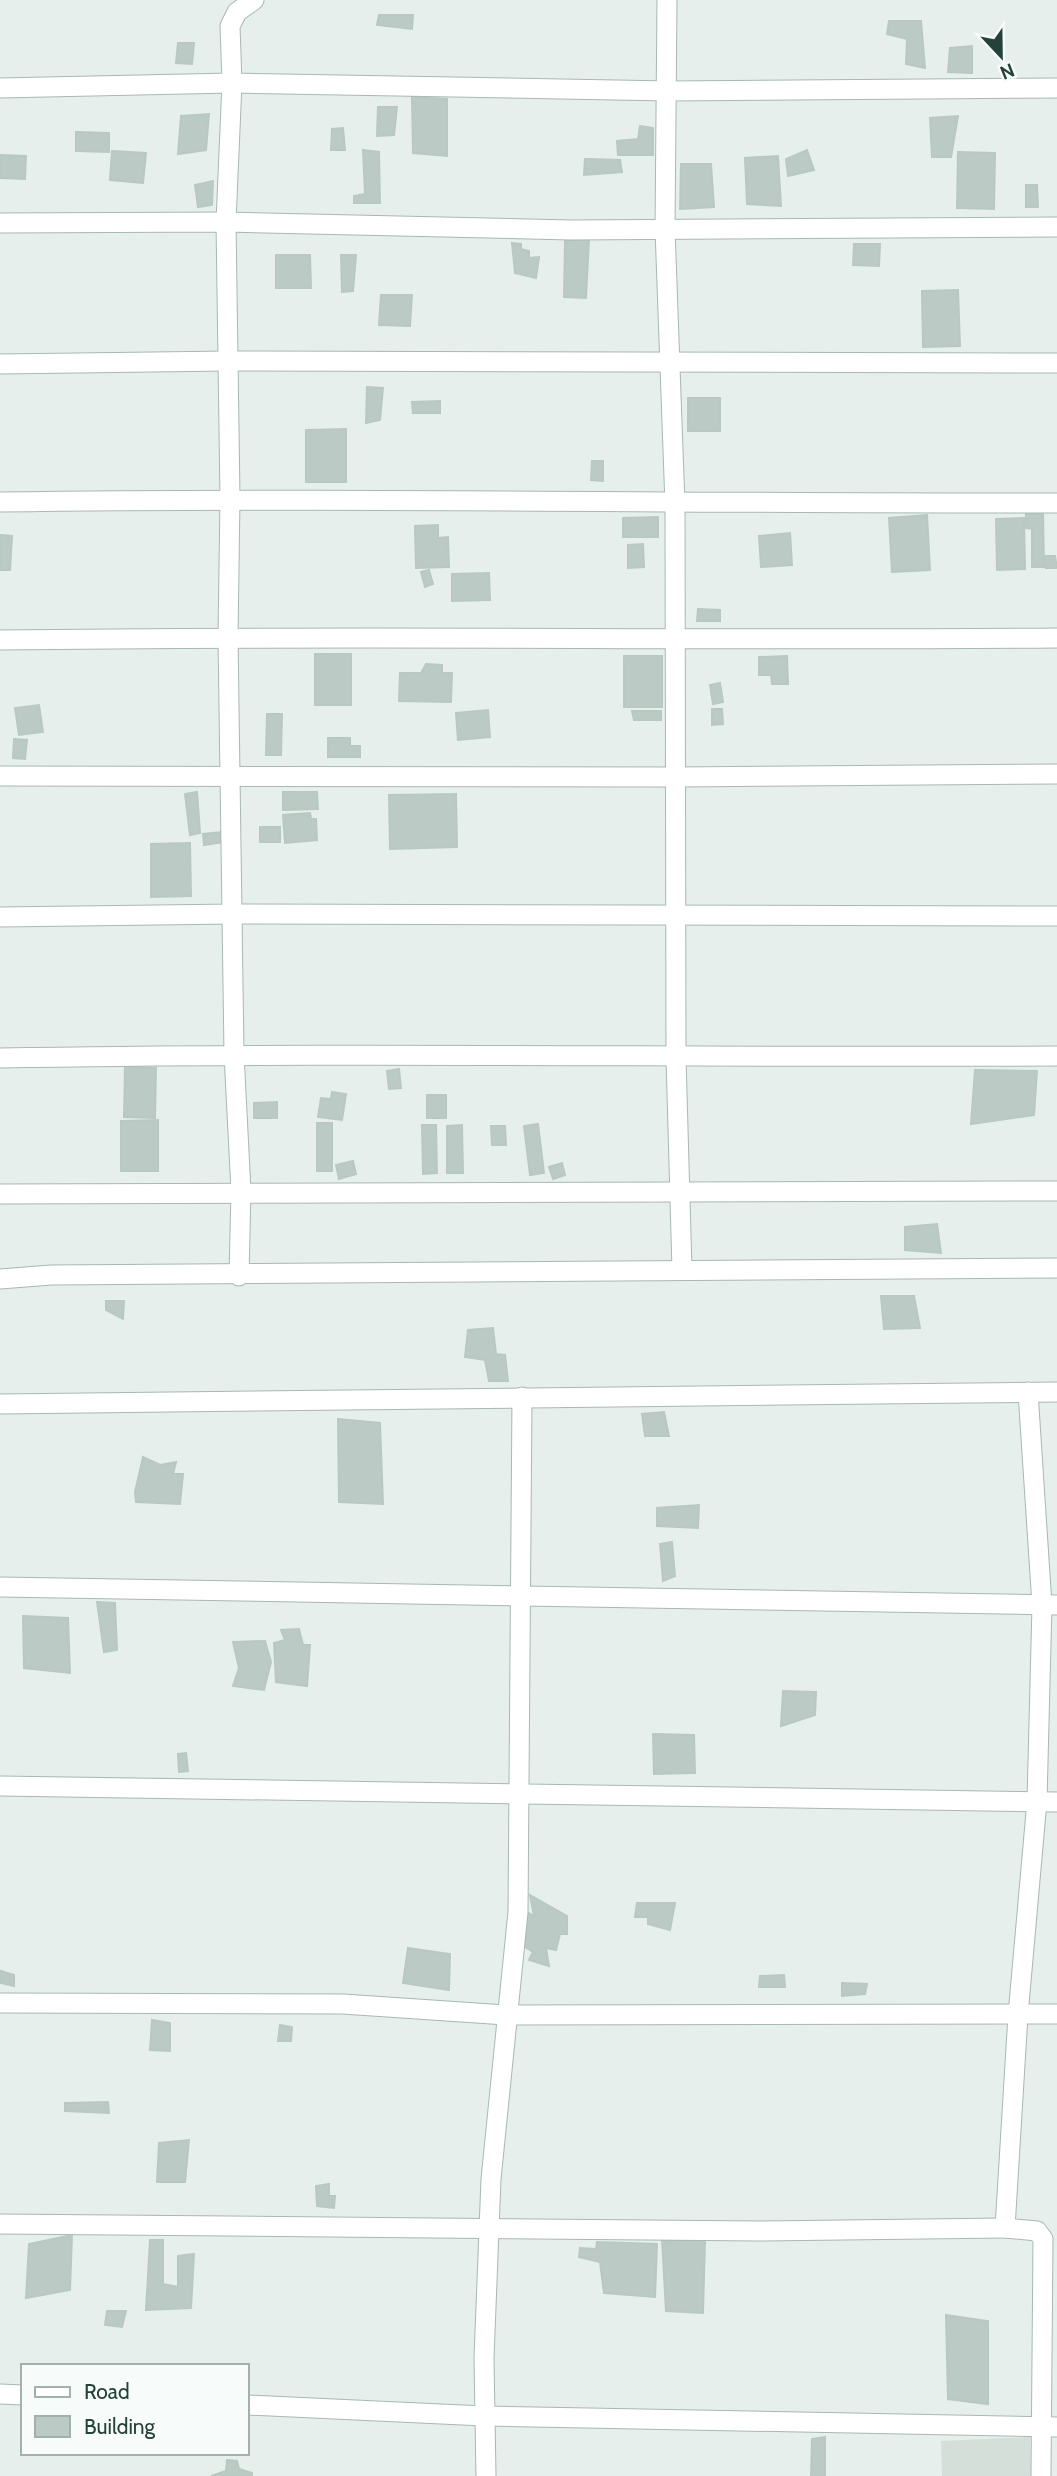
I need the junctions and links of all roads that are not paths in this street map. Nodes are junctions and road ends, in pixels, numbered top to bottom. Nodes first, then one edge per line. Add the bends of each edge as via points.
1 (254, 0) edge
2 (667, 0) edge
3 (232, 83) junction
4 (0, 88) edge
5 (1057, 88) edge
6 (669, 91) junction
7 (226, 222) junction
8 (0, 223) edge
9 (1057, 227) edge
10 (665, 229) junction
11 (229, 361) junction
12 (671, 361) junction
13 (1057, 363) edge
14 (0, 364) edge
15 (230, 498) junction
16 (0, 502) edge
17 (1057, 503) edge
18 (675, 505) junction
19 (228, 637) junction
20 (1057, 638) edge
21 (0, 640) edge
22 (677, 641) junction
23 (1057, 774) edge
24 (0, 776) edge
25 (232, 778) junction
26 (676, 778) junction
27 (234, 914) junction
28 (1057, 916) edge
29 (0, 917) edge
30 (677, 917) junction
31 (234, 1054) junction
32 (1057, 1056) edge
33 (0, 1058) edge
34 (676, 1058) junction
35 (241, 1191) junction
36 (1057, 1191) edge
37 (0, 1194) edge
38 (678, 1194) junction
39 (1057, 1268) edge
40 (682, 1270) junction
41 (239, 1276) junction
42 (0, 1279) edge
43 (1028, 1392) junction
44 (1057, 1392) edge
45 (522, 1398) junction
46 (0, 1404) edge
47 (0, 1587) edge
48 (521, 1595) junction
49 (1050, 1605) edge
50 (0, 1786) edge
51 (520, 1792) junction
52 (1037, 1801) junction
53 (1057, 1802) edge
54 (0, 2003) edge
55 (1057, 2014) edge
56 (506, 2015) junction
57 (1018, 2015) junction
58 (0, 2224) edge
59 (1005, 2228) junction
60 (489, 2230) junction
61 (1037, 2231) junction
62 (1057, 2231) edge
63 (0, 2394) edge
64 (21, 2395) edge
65 (248, 2405) edge
66 (484, 2416) junction
67 (1049, 2427) edge
68 (485, 2476) edge
69 (1041, 2476) edge

1 - 3 street via 237,12 230,26
2 - 6 street
3 - 4 street
3 - 6 street
3 - 7 street
5 - 6 street
6 - 10 street
7 - 8 street
7 - 10 street
7 - 11 street
9 - 10 street
10 - 12 street
11 - 12 street
11 - 14 street
11 - 15 street
12 - 13 street
12 - 18 street
15 - 16 street
15 - 18 street
15 - 19 street
17 - 18 street
18 - 22 street
19 - 21 street
19 - 22 street
19 - 25 street
20 - 22 street
22 - 26 street
23 - 26 street
24 - 25 street
25 - 26 street
25 - 27 street
26 - 30 street
27 - 29 street
27 - 30 street
27 - 31 street
28 - 30 street
30 - 34 street
31 - 33 street
31 - 34 street
31 - 35 street
32 - 34 street
34 - 38 street
35 - 37 street
35 - 38 street
35 - 41 street
36 - 38 street
38 - 40 street
39 - 40 street
40 - 41 street
41 - 42 street
43 - 44 street
43 - 45 street
43 - 49 street
45 - 46 street
45 - 48 street
47 - 48 street
48 - 49 street
48 - 51 street
49 - 52 street
50 - 51 street
51 - 52 street
51 - 56 street via 518,1912
52 - 53 street
52 - 57 street
54 - 56 street via 343,2004
55 - 57 street
56 - 57 street
56 - 60 street
57 - 59 street
58 - 60 street
59 - 60 street
59 - 61 street
60 - 66 street
61 - 62 street
61 - 67 street via 1043,2239
63 - 64 street
65 - 66 street
66 - 67 street
66 - 68 street
67 - 69 street

